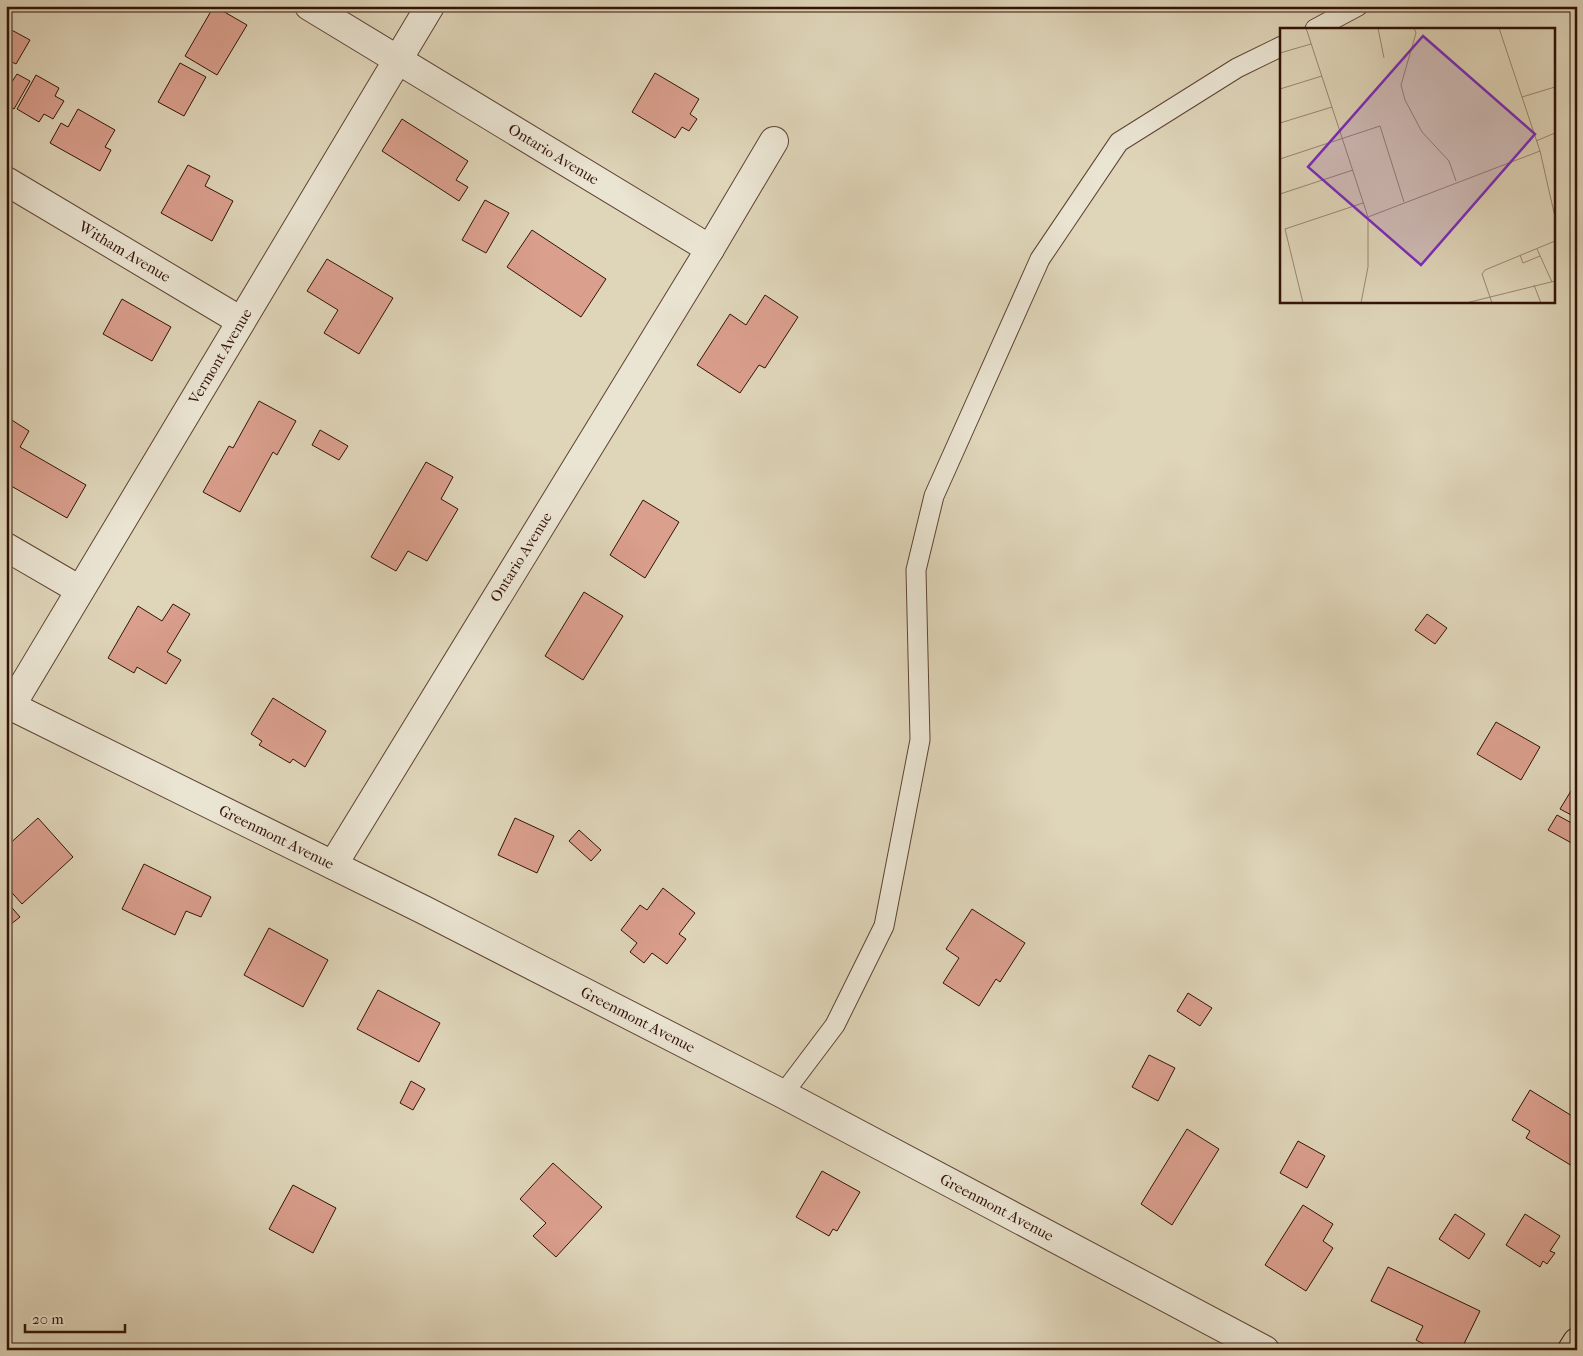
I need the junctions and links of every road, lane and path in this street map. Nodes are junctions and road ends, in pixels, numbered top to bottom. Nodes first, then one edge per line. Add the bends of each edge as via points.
1 (308, 6) edge
2 (430, 6) edge
3 (1358, 6) edge
4 (1316, 28) edge
5 (1280, 47) edge
6 (398, 60) junction
7 (774, 141) dead end
8 (6, 181) edge
9 (710, 249) junction
10 (241, 321) junction
11 (6, 547) edge
12 (80, 590) junction
13 (8, 708) edge
14 (332, 865) junction
15 (783, 1094) junction
16 (1577, 1342) edge
17 (1265, 1350) edge
18 (1572, 1350) edge

1 - 6 street, Ontario Avenue
2 - 6 street, Vermont Avenue
3 - 4 lane
5 - 15 lane via 1237,68 1119,142 1040,259 934,496 916,570 920,740 884,926 835,1026
6 - 9 street, Ontario Avenue
6 - 10 street, Vermont Avenue
7 - 9 street, Ontario Avenue
8 - 10 street, Witham Avenue
9 - 14 street, Ontario Avenue
10 - 12 street, Vermont Avenue
11 - 12 street
12 - 13 street, Vermont Avenue
13 - 14 street, Greenmont Avenue
14 - 15 street, Greenmont Avenue
15 - 17 street, Greenmont Avenue
16 - 18 main road

